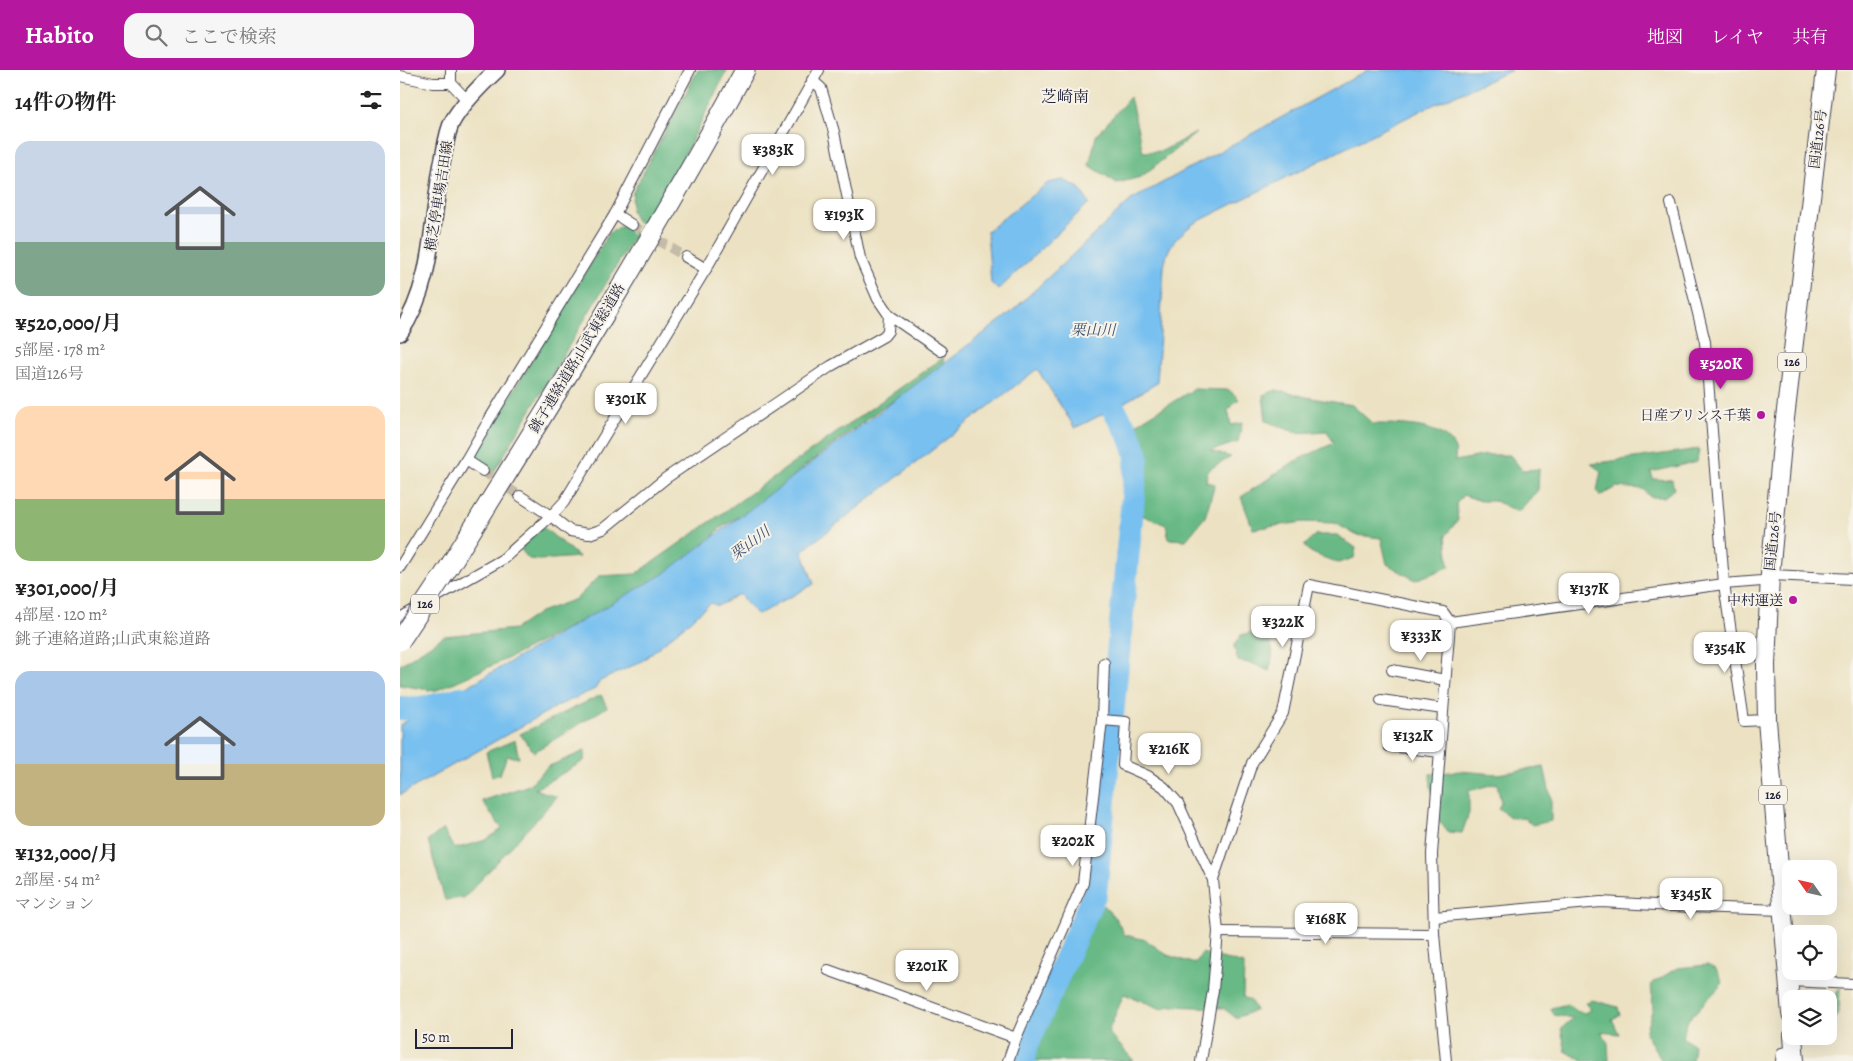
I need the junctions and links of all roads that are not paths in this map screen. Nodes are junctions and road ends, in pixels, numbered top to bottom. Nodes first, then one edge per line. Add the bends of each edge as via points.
1 (451, 70) edge
2 (497, 70) edge
3 (690, 70) edge
4 (745, 70) edge
5 (819, 70) edge
6 (1826, 70) edge
7 (400, 76) edge
8 (812, 80) junction
9 (450, 83) junction
10 (468, 101) junction
11 (1671, 203) dead end
12 (615, 214) junction
13 (632, 224) tunnel mouth
14 (686, 257) tunnel mouth
15 (706, 269) junction
16 (888, 315) junction
17 (400, 333) edge
18 (942, 351) dead end
19 (466, 460) junction
20 (484, 472) tunnel mouth
21 (520, 496) tunnel mouth
22 (551, 516) junction
23 (400, 567) edge
24 (1770, 575) junction
25 (1853, 580) edge
26 (1724, 584) junction
27 (400, 618) edge
28 (1450, 622) junction
29 (400, 641) edge
30 (1104, 663) dead end
31 (1392, 670) dead end
32 (1445, 680) junction
33 (1381, 700) dead end
34 (1443, 708) junction
35 (1102, 720) junction
36 (1767, 720) junction
37 (1389, 746) dead end
38 (1440, 752) junction
39 (1213, 880) junction
40 (1782, 898) edge
41 (1782, 910) edge
42 (1783, 915) edge
43 (1434, 917) junction
44 (1218, 932) junction
45 (1434, 934) junction
46 (828, 970) dead end
47 (1789, 981) junction
48 (1853, 984) edge
49 (1790, 990) edge
50 (1016, 1038) junction
51 (1008, 1061) edge
52 (1201, 1061) edge
53 (1446, 1061) edge

1 - 9 street
2 - 10 main road, 横芝停車場吉田線
3 - 12 street
4 - 29 highway, 銚子連絡道路;山武東総道路 / 126, bridge via 585,348
5 - 8 street
6 - 24 highway, 国道126号 / 126 via 1782,444
7 - 9 street
8 - 15 street
8 - 16 street via 821,88 834,132 860,258
9 - 10 street
10 - 17 main road, 横芝停車場吉田線 via 452,123 439,179 427,266 419,293
11 - 26 street via 1705,342
12 - 13 street
12 - 19 street
14 - 15 street
15 - 22 street via 572,490
16 - 18 street
16 - 22 street via 888,331 884,336 831,366 666,478 604,529 589,534 570,531
19 - 20 street
19 - 23 street
21 - 22 street
22 - 27 street via 503,559
24 - 25 street
24 - 26 street via 1762,581
24 - 36 highway, 国道126号 / 126
26 - 28 street
26 - 36 street via 1744,721
28 - 32 street
28 - 39 street via 1443,612 1309,585 1283,713 1252,763
30 - 35 street
31 - 32 street
32 - 34 street
33 - 34 street
34 - 38 street
35 - 39 street via 1126,722 1123,765 1148,776 1178,802
35 - 50 street via 1084,883
36 - 40 highway, 国道126号 / 126
37 - 38 street
38 - 43 street via 1432,854
39 - 44 street
41 - 43 street via 1601,902
42 - 47 highway, 国道126号 / 126
43 - 45 street
44 - 45 street
44 - 52 street via 1213,990
45 - 53 street
46 - 50 street
47 - 48 street
47 - 49 highway, 国道126号 / 126
50 - 51 street

